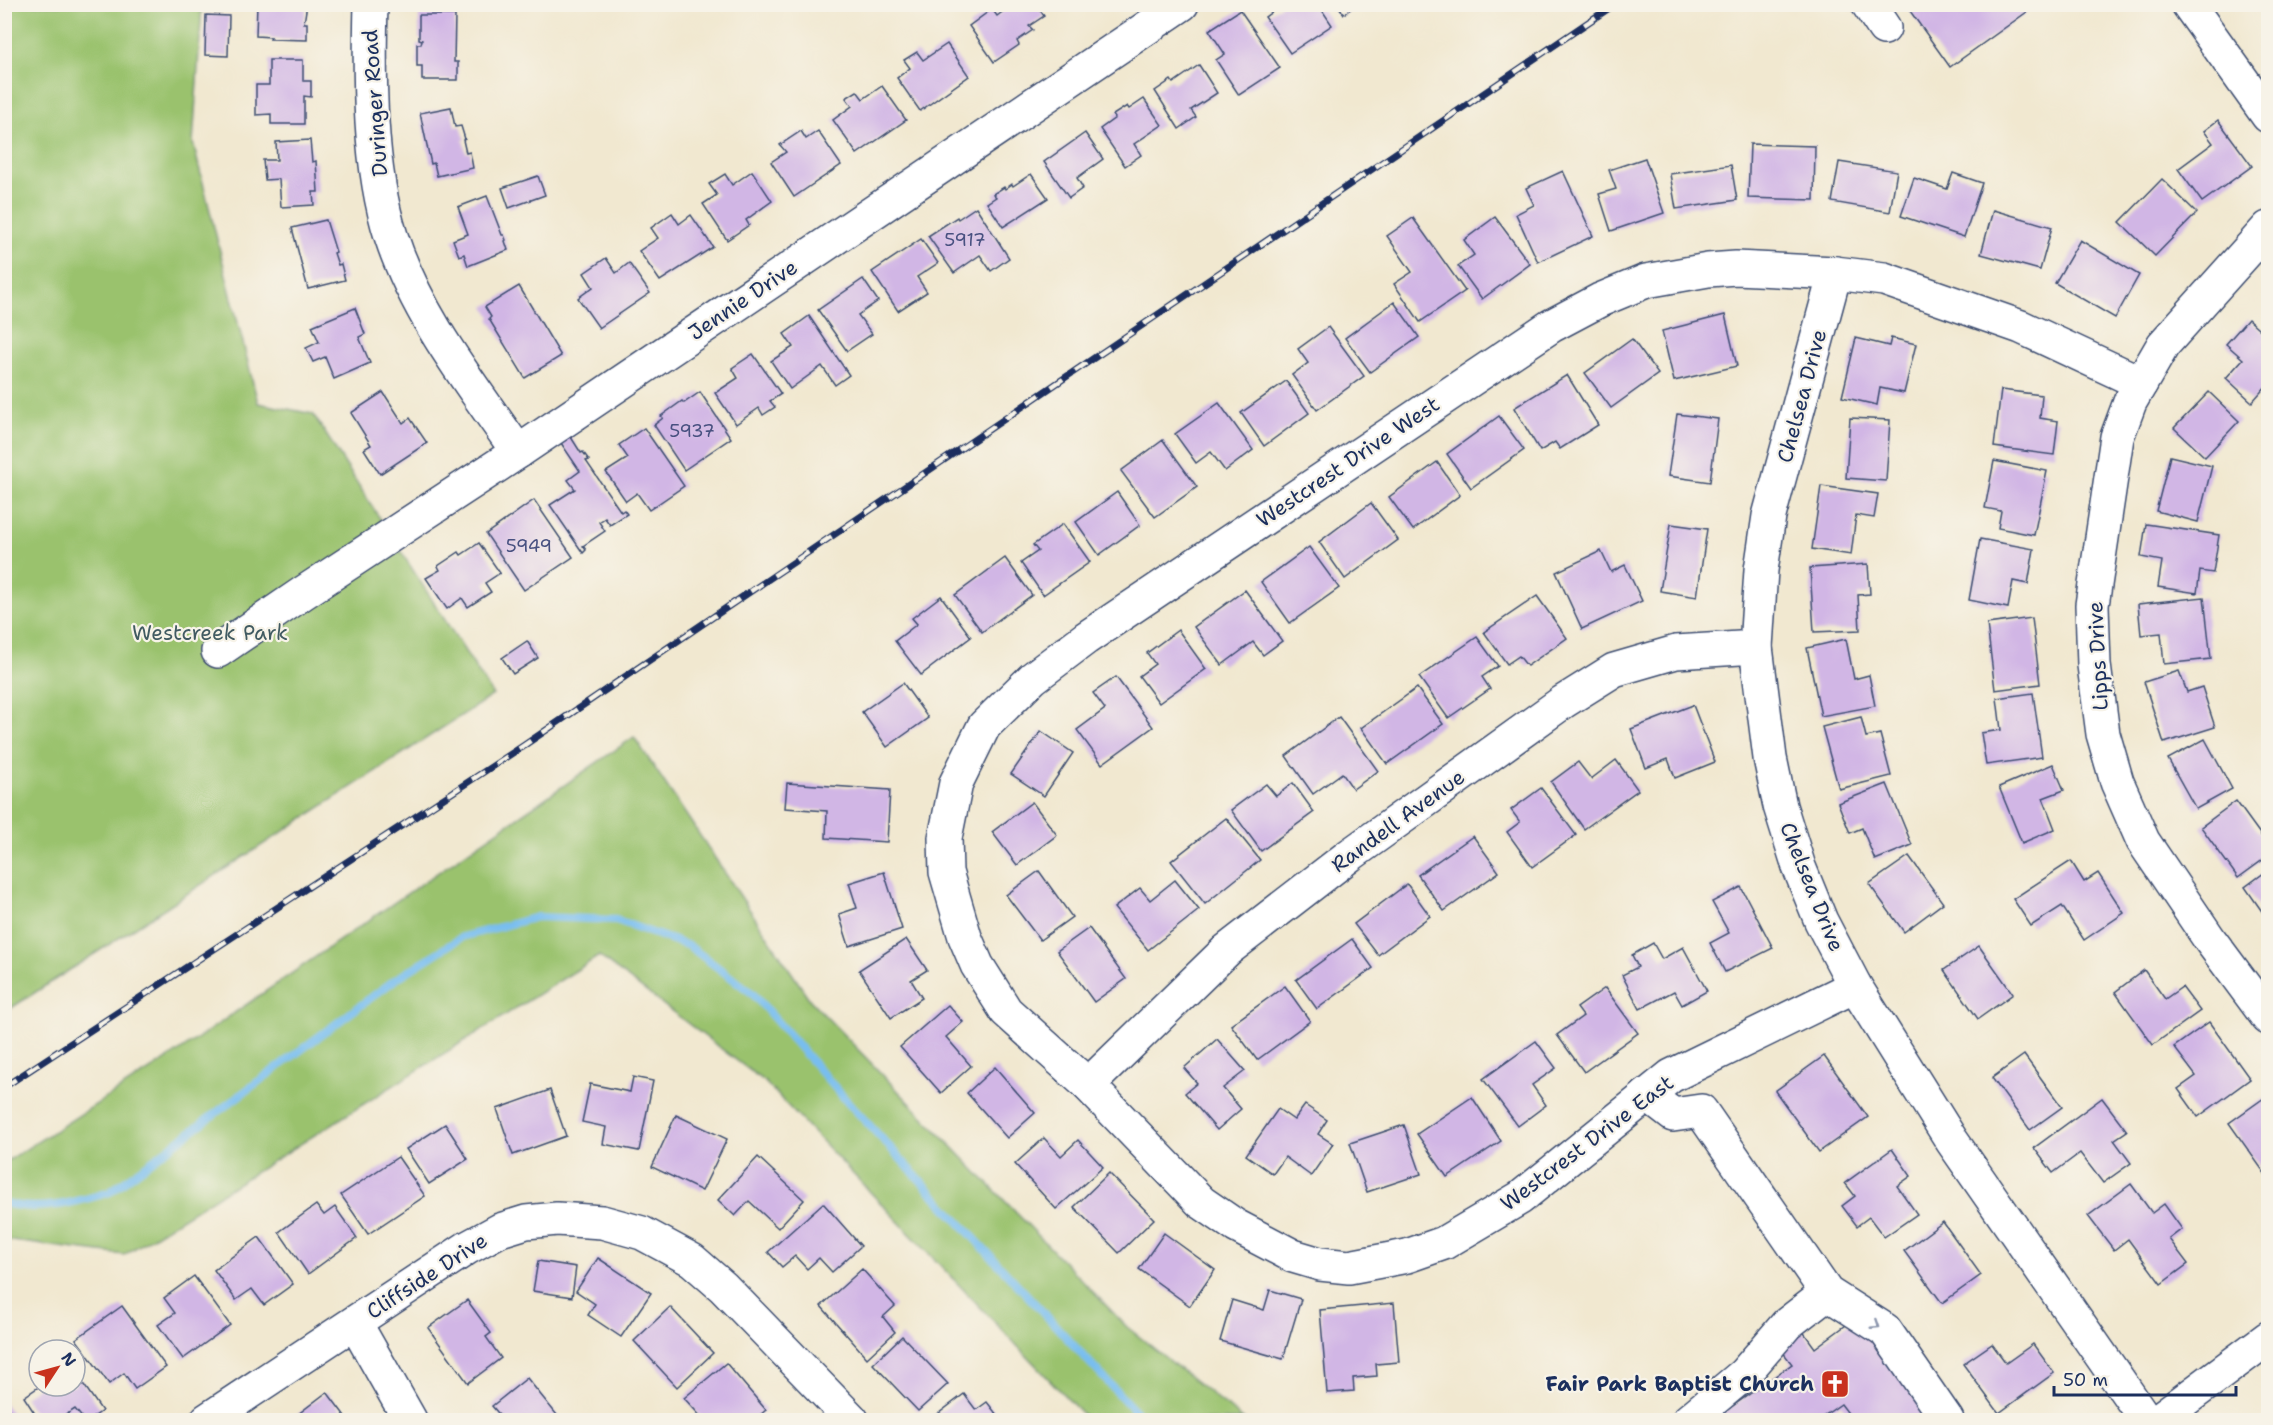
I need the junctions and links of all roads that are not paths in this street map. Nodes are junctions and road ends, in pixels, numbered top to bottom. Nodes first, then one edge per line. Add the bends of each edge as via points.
1 (370, 4) edge
2 (1182, 4) edge
3 (2188, 4) edge
4 (2268, 116) edge
5 (2268, 228) edge
6 (1835, 273) junction
7 (2141, 383) junction
8 (518, 452) junction
9 (1756, 647) junction
10 (218, 651) dead end
11 (1855, 986) junction
12 (2268, 1018) edge
13 (1088, 1085) junction
14 (1647, 1095) junction
15 (1827, 1293) junction
16 (355, 1323) junction
17 (2268, 1338) edge
18 (207, 1420) edge
19 (410, 1420) edge
20 (852, 1420) edge
21 (1689, 1420) edge
22 (1947, 1420) edge
23 (2146, 1420) edge
24 (2158, 1420) edge

1 - 8 street, Duringer Road via 376,165 391,235 433,327
2 - 8 street, Jennie Drive
3 - 4 street
5 - 7 street, Lipps Drive via 2163,345
6 - 7 street, Westcrest Drive West via 1884,279 2021,327
6 - 9 street, Chelsea Drive via 1769,516
6 - 13 street, Westcrest Drive West via 1708,270 1646,281 1599,300 1551,326 1086,638 1033,678 984,726 956,783 945,838 946,872 977,965 1006,1011
7 - 12 street, Lipps Drive via 2117,437 2092,605 2094,665 2103,734 2117,782 2143,841
8 - 10 street, Jennie Drive
9 - 11 street, Chelsea Drive via 1780,806 1821,921
9 - 13 street, Randell Avenue via 1676,652 1614,670 1563,702 1350,855 1227,950
11 - 14 street, Westcrest Drive East via 1671,1076
11 - 23 street, Chelsea Drive via 1952,1141
13 - 14 street, Westcrest Drive East via 1201,1202 1236,1227 1293,1256 1349,1267 1444,1244 1520,1198
14 - 15 street via 1673,1116 1701,1111
15 - 21 street via 1787,1324 1744,1374
15 -> 22 street via 1885,1330
16 - 18 street, Cliffside Drive
16 - 19 street
16 - 20 street, Cliffside Drive via 500,1230 526,1222 602,1222 642,1233 692,1260
17 - 24 street

